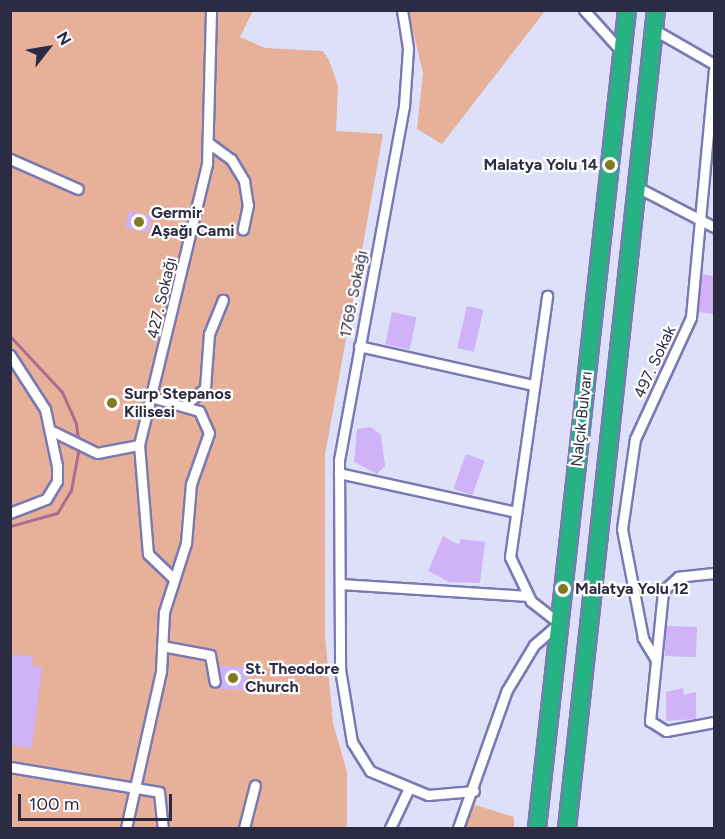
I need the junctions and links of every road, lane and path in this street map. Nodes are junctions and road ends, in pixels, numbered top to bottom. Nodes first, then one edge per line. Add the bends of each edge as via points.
1 (211, 10) edge
2 (402, 10) edge
3 (585, 10) edge
4 (627, 10) edge
5 (656, 10) edge
6 (653, 29) junction
7 (623, 53) junction
8 (714, 64) edge
9 (714, 70) edge
10 (210, 144) junction
11 (10, 159) edge
12 (78, 189) dead end
13 (639, 189) junction
14 (701, 221) junction
15 (714, 226) edge
16 (243, 229) dead end
17 (547, 296) dead end
18 (223, 300) dead end
19 (359, 346) junction
20 (10, 356) edge
21 (534, 385) junction
22 (147, 396) junction
23 (185, 405) junction
24 (52, 430) junction
25 (139, 445) junction
26 (339, 473) junction
27 (516, 512) junction
28 (10, 513) edge
29 (714, 573) edge
30 (174, 579) junction
31 (341, 584) junction
32 (528, 596) junction
33 (559, 623) junction
34 (162, 646) junction
35 (656, 660) junction
36 (214, 682) dead end
37 (714, 722) edge
38 (10, 767) edge
39 (255, 785) dead end
40 (138, 788) junction
41 (409, 788) junction
42 (474, 791) junction
43 (126, 828) edge
44 (163, 828) edge
45 (244, 828) edge
46 (390, 828) edge
47 (458, 828) edge
48 (537, 828) edge
49 (567, 828) edge

1 - 10 street, 427. Sokağı
2 - 19 street, 1769. Sokağı via 408,49 404,106
3 - 7 street
4 - 7 highway, Nalçık Bulvarı
5 - 6 highway, Nalçık Bulvarı
6 - 8 street
6 - 13 highway, Nalçık Bulvarı
7 - 33 highway, Nalçık Bulvarı
9 - 14 street, 497. Sokak
10 - 16 street via 231,159 244,181 248,205
10 - 22 street, 427. Sokağı via 164,355
11 - 12 street
13 - 14 street
13 - 49 highway, Nalçık Bulvarı
14 - 15 street
14 - 35 street, 497. Sokak via 691,317 635,439 622,529 644,638
17 - 21 street
18 - 23 street via 209,334 206,388
19 - 21 street
19 - 26 street, 1769. Sokağı
20 - 24 street via 40,398
21 - 27 street
22 - 23 street
22 - 25 street, 427. Sokağı
23 - 30 street via 203,415 209,433 191,484 186,543
24 - 25 street via 97,453
24 - 28 street via 54,488 40,504
25 - 30 street, 427. Sokağı via 148,554
26 - 27 street
26 - 31 street, 1769. Sokağı
27 - 32 street via 510,557
29 - 35 street via 678,577 661,596
30 - 34 street via 164,612
31 - 32 street
31 - 41 street, 1769. Sokağı via 340,669 354,748 376,776
32 - 33 street
33 - 42 street via 527,654 507,690
33 - 48 highway, Nalçık Bulvarı
34 - 36 street via 210,655
34 - 40 street
35 - 37 street via 654,726 666,730
38 - 40 street
39 - 45 street
40 - 43 street
40 - 44 street via 159,792
41 - 42 street, 1769. Sokağı via 438,797
41 - 46 street
42 - 47 street

